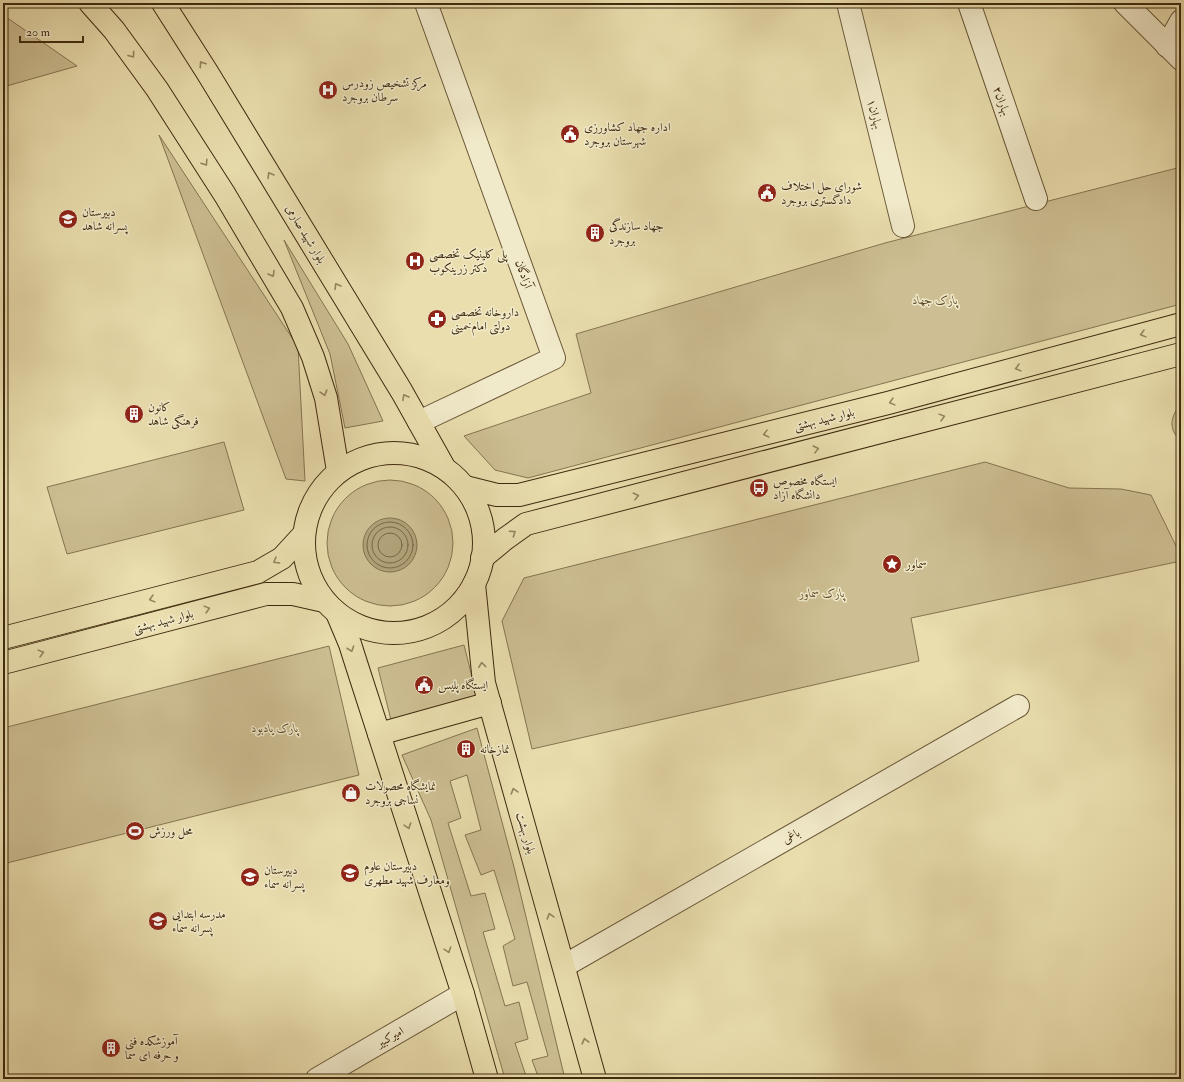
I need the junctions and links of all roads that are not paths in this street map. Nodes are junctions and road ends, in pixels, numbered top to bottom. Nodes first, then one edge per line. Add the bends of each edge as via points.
1 (90, 3) edge
2 (163, 3) edge
3 (848, 3) edge
4 (969, 3) edge
5 (1125, 3) edge
6 (431, 4) edge
7 (1181, 21) edge
8 (1174, 52) edge
9 (1036, 199) dead end
10 (903, 226) dead end
11 (1181, 324) edge
12 (1181, 354) edge
13 (419, 422) junction
14 (444, 467) junction
15 (338, 471) junction
16 (465, 487) junction
17 (304, 534) junction
18 (482, 558) junction
19 (474, 584) junction
20 (331, 607) junction
21 (3, 638) edge
22 (3, 663) edge
23 (490, 703) junction
24 (1018, 706) dead end
25 (379, 734) junction
26 (564, 966) junction
27 (463, 994) junction
28 (317, 1079) edge
29 (487, 1079) edge
30 (595, 1079) edge

1 -> 15 main road via 114,30 157,89 225,195 292,308 313,357 326,398
13 -> 2 main road, بلوار شهید صارمی via 208,72
3 - 10 street, بهاران۱
4 - 9 street, بهاران۲
5 - 8 street
6 - 13 street, آزادگان via 554,358
7 - 8 street
11 -> 16 main road, بلوار شهید بهشتی via 888,403 519,495 497,495
18 -> 12 main road via 526,524
13 - 14 main road, بلوار شهید صارمی
14 - 15 main road via 418,456 391,452 363,458
14 - 16 main road
15 - 17 main road via 321,488 309,510
16 - 18 main road via 476,505 482,524
17 - 20 main road via 304,558 311,581
17 -> 21 main road, بلوار شهید بهشتی via 282,558 258,572
18 - 19 main road
19 - 20 main road via 460,603 443,618 423,628 400,633 378,632 356,625
23 -> 19 main road, بلوار بهشت via 484,683
22 -> 20 main road, بلوار شهید بهشتی via 266,594 292,594
20 -> 25 main road via 350,644
23 - 25 main road
26 -> 23 main road, بلوار بهشت
24 - 26 street, باغی
25 -> 27 main road
30 -> 26 main road, بلوار بهشت
27 - 28 street, امیرکبیر
27 - 29 main road

